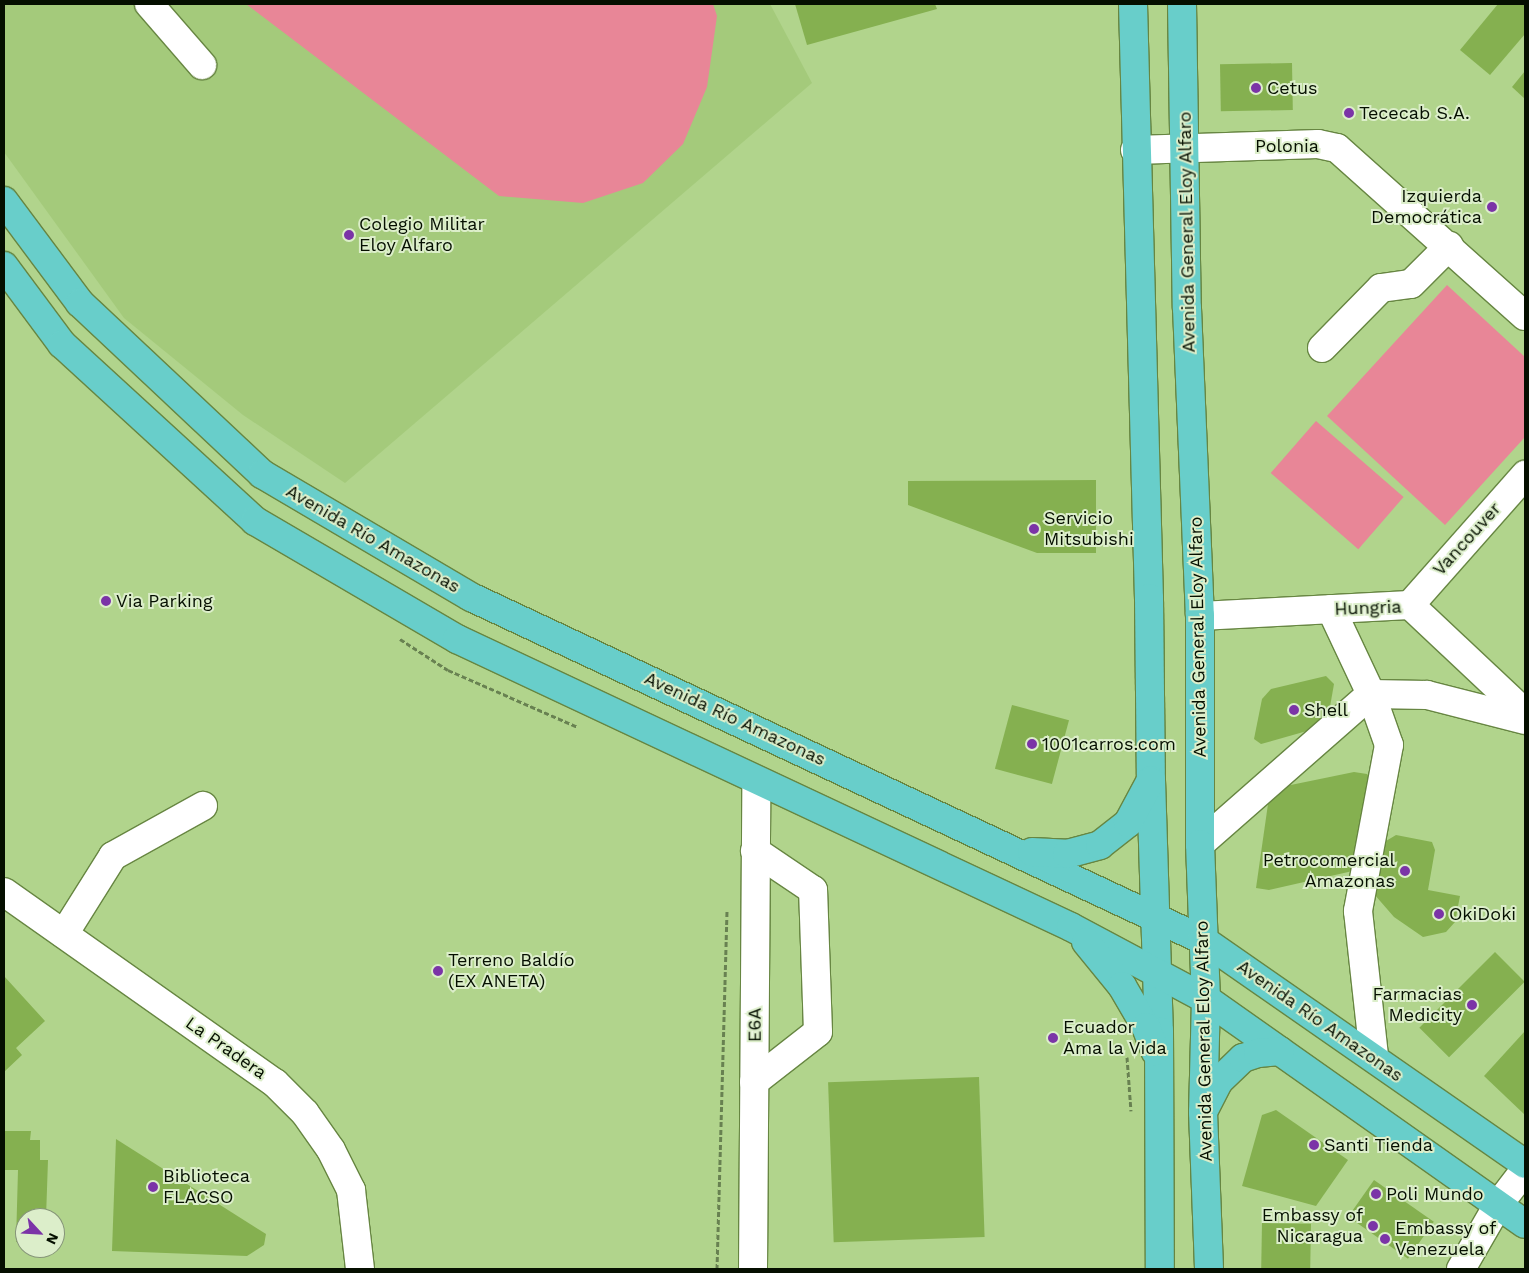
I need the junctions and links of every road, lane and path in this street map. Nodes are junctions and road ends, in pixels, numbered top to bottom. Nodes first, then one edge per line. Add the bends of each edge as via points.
1 (149, 4) edge
2 (1133, 4) edge
3 (1182, 4) edge
4 (202, 65) dead end
5 (1185, 148) junction
6 (1135, 150) junction
7 (4, 201) edge
8 (1448, 246) junction
9 (4, 266) edge
10 (1525, 316) edge
11 (1322, 348) dead end
12 (1525, 475) edge
13 (1410, 605) junction
14 (1331, 610) junction
15 (1200, 616) junction
16 (1371, 694) junction
17 (1525, 713) edge
18 (1525, 720) edge
19 (1150, 780) junction
20 (756, 781) junction
21 (203, 806) dead end
22 (1200, 844) junction
23 (755, 851) junction
24 (1018, 852) junction
25 (4, 892) edge
26 (727, 903) dead end
27 (1156, 916) junction
28 (1071, 927) junction
29 (64, 934) junction
30 (1203, 940) junction
31 (1158, 976) junction
32 (1206, 999) junction
33 (1127, 1046) dead end
34 (1280, 1051) junction
35 (1374, 1057) junction
36 (1158, 1059) junction
37 (754, 1082) junction
38 (1203, 1112) junction
39 (1131, 1114) dead end
40 (1525, 1164) edge
41 (1525, 1170) edge
42 (1498, 1205) junction
43 (1525, 1224) edge
44 (360, 1269) edge
45 (717, 1269) edge
46 (753, 1269) edge
47 (1160, 1269) edge
48 (1209, 1269) edge
49 (1461, 1269) edge

1 - 4 street
2 - 6 main road
3 - 5 main road, Avenida General Eloy Alfaro
5 - 6 street, Polonia
5 - 8 street, Polonia via 1318,144 1337,148
5 - 15 main road, Avenida General Eloy Alfaro via 1187,308
6 - 19 main road via 1149,598
7 - 24 main road, Avenida Río Amazonas via 80,303 262,474 472,597
8 - 10 street, Polonia
8 - 11 street via 1411,284 1380,288
9 - 20 main road via 62,344 256,521 458,639
12 - 13 street, Vancouver
13 - 14 street, Hungria
13 - 17 street, Hungria
14 - 15 street, Hungria
14 - 16 street
15 - 22 main road, Avenida General Eloy Alfaro
16 - 18 street via 1427,695
16 - 22 street
16 - 35 street via 1389,745 1358,911
19 - 24 main road via 1128,822 1100,845 1067,854
19 - 27 main road
20 - 23 street, E6A
20 - 28 main road
21 - 29 street via 113,856
22 - 30 main road, Avenida General Eloy Alfaro
23 - 37 street, E6A
23 - 37 street via 814,890 818,1032
24 - 27 main road, Avenida Río Amazonas
25 - 29 street, La Pradera
26 - 45 path
27 - 30 main road, Avenida Río Amazonas
27 - 31 main road
28 - 31 main road
28 - 36 main road via 1098,954 1122,986 1146,1027
29 - 44 street, La Pradera via 275,1083 305,1113 331,1150 351,1190
30 - 32 main road, Avenida General Eloy Alfaro
30 - 35 main road, Avenida Río Amazonas
31 - 32 main road
31 - 36 main road
32 - 34 main road
32 - 38 main road, Avenida General Eloy Alfaro
33 - 39 path
34 - 38 main road via 1258,1052 1242,1058 1219,1080
34 - 42 main road
35 - 40 main road, Avenida Río Amazonas
36 - 47 main road
37 - 46 street, E6A
38 - 48 main road, Avenida General Eloy Alfaro
41 - 42 street
42 - 43 main road
42 - 49 street

